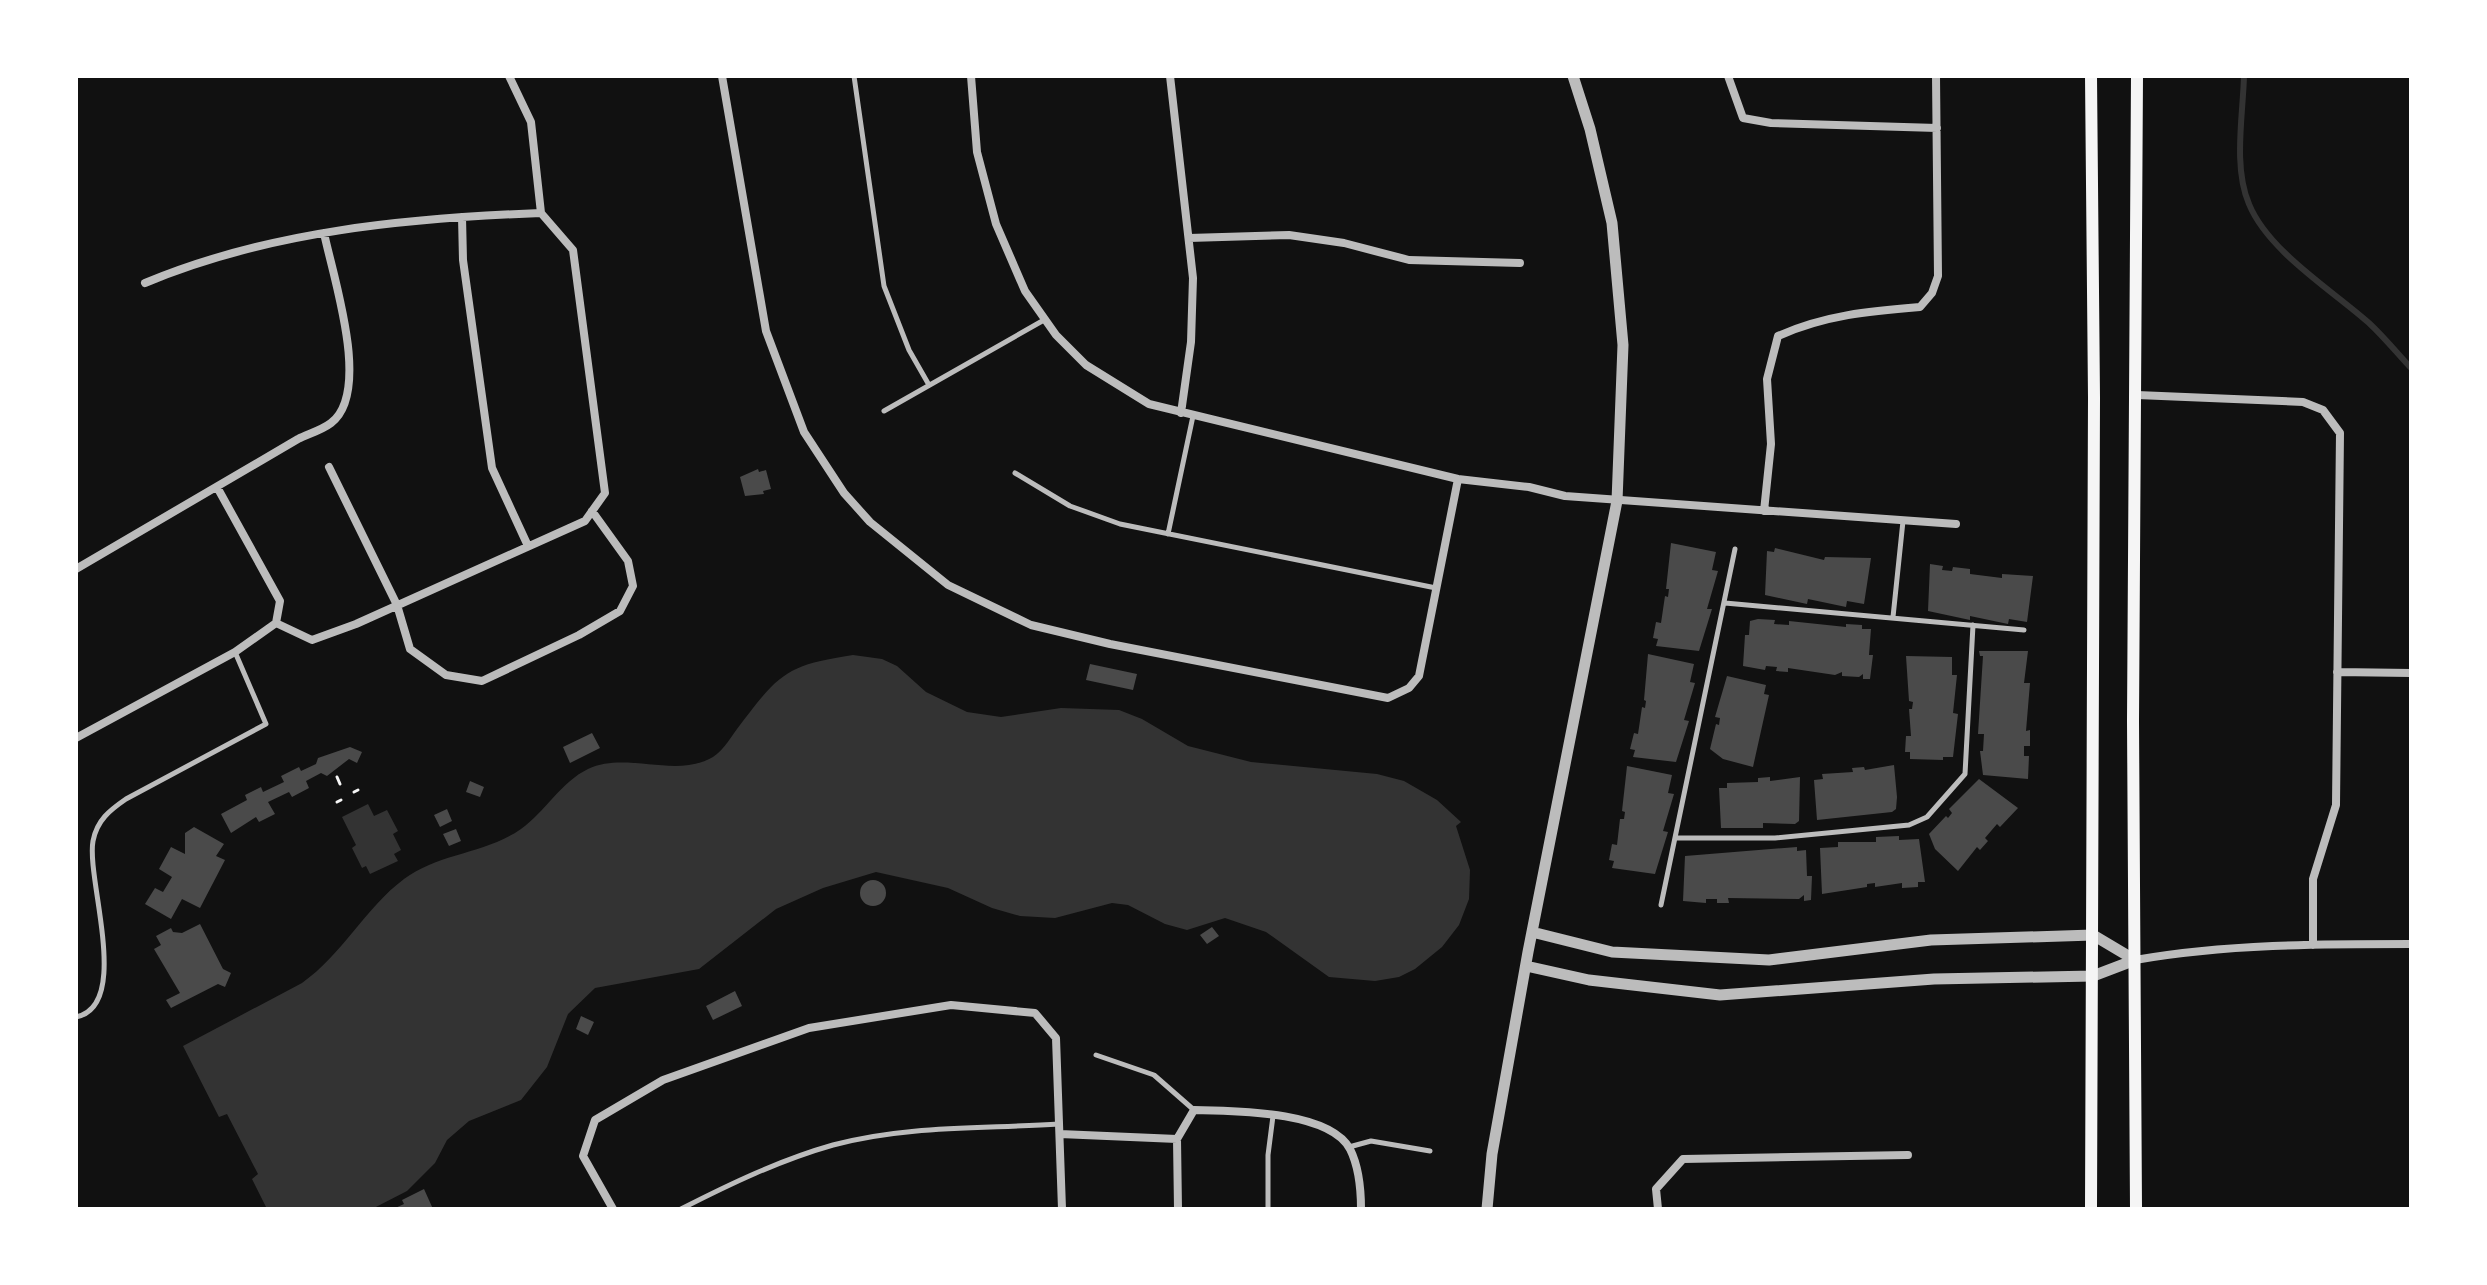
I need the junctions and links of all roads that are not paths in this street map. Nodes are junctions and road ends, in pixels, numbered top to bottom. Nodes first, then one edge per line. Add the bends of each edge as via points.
1 (509, 76) edge
2 (722, 76) edge
3 (854, 76) edge
4 (971, 76) edge
5 (1170, 76) edge
6 (1573, 76) edge
7 (1728, 76) edge
8 (1936, 76) edge
9 (2091, 76) edge
10 (2137, 76) edge
11 (1937, 128) junction
12 (541, 213) junction
13 (462, 217) junction
14 (324, 233) junction
15 (1189, 238) junction
16 (1520, 263) dead end
17 (145, 283) dead end
18 (1045, 319) junction
19 (929, 385) junction
20 (2137, 395) junction
21 (884, 411) dead end
22 (1181, 413) junction
23 (1193, 416) junction
24 (329, 467) dead end
25 (1015, 473) dead end
26 (1458, 479) junction
27 (217, 487) junction
28 (1617, 501) junction
29 (592, 511) junction
30 (1764, 511) junction
31 (1903, 521) junction
32 (1956, 524) dead end
33 (1168, 534) junction
34 (528, 546) junction
35 (1735, 549) dead end
36 (76, 569) edge
37 (1436, 588) junction
38 (1725, 603) junction
39 (397, 605) junction
40 (1893, 617) junction
41 (276, 623) junction
42 (1973, 625) junction
43 (2024, 630) dead end
44 (235, 652) junction
45 (2337, 672) junction
46 (2411, 673) edge
47 (76, 738) edge
48 (1675, 838) junction
49 (1661, 905) dead end
50 (1532, 932) junction
51 (2093, 935) junction
52 (2411, 944) edge
53 (2313, 945) junction
54 (2135, 960) junction
55 (1526, 966) junction
56 (2093, 976) junction
57 (76, 1017) edge
58 (1096, 1055) dead end
59 (1194, 1110) junction
60 (1273, 1115) junction
61 (1059, 1124) junction
62 (1060, 1134) junction
63 (1177, 1139) junction
64 (1349, 1147) junction
65 (1430, 1151) dead end
66 (1908, 1155) dead end
67 (613, 1209) edge
68 (681, 1209) edge
69 (1062, 1209) edge
70 (1178, 1209) edge
71 (1268, 1209) edge
72 (1361, 1209) edge
73 (1487, 1209) edge
74 (1658, 1209) edge
75 (2091, 1209) edge
76 (2136, 1209) edge

1 - 12 street via 531,122
2 - 37 street via 766,331 804,432 870,522 948,585 992,608 1066,635 1388,698 1419,676
3 - 19 lane via 884,286 904,340
4 - 18 street via 977,152 996,224 1025,291
5 - 15 street
6 - 28 street via 1612,223 1623,345
7 - 11 street via 1743,118
8 - 11 street
9 - 51 main road
10 - 20 main road
11 - 30 street via 1938,276 1932,293 1920,307 1851,313 1812,321 1778,336 1767,379 1771,444
12 - 13 street
12 - 29 street via 573,250 577,271 605,493
13 - 14 street
13 - 34 street via 466,288 492,468
14 - 17 street via 200,260
14 - 27 street via 352,362 349,399 332,423
15 - 16 street via 1289,235 1409,260
15 - 22 street via 1191,342
18 - 19 lane
18 - 22 street via 1086,365 1149,404
19 - 21 lane
20 - 45 street via 2303,402 2323,410 2340,433
20 - 54 main road
22 - 23 street
23 - 26 street
23 - 33 lane
24 - 39 street
25 - 33 lane via 1090,514
26 - 28 street
26 - 37 street
27 - 36 street
27 - 41 street via 280,601
28 - 30 street
28 - 50 street
29 - 34 street via 585,521
29 - 39 street via 628,561 633,586 620,611 579,635 482,681 446,675 410,649
30 - 31 street
31 - 32 street
31 - 40 lane
33 - 37 lane
34 - 39 street
35 - 38 lane
38 - 40 lane
38 - 48 lane
39 - 41 street via 312,640
40 - 42 lane
41 - 44 street
42 - 43 lane
42 - 48 lane via 1965,774 1927,817 1909,825 1775,838
44 - 47 street
44 - 57 lane via 266,724 126,799 100,823 93,858 103,983 94,1008
45 - 46 street
45 - 53 street via 2336,805 2313,879
48 - 49 lane
50 - 51 street via 1612,952 1769,960 1931,940
50 - 55 street
51 - 54 street
51 - 56 main road
52 - 53 street
53 - 54 street
54 - 56 street
54 - 76 main road
55 - 56 street via 1589,980 1720,995 1934,979
55 - 73 street
56 - 75 main road
58 - 59 lane via 1154,1075
59 - 60 street
59 - 63 street
60 - 64 street via 1331,1130
60 - 71 lane
61 - 62 street
61 - 67 street via 1056,1038 1035,1013 951,1005 809,1028 663,1080 595,1120 583,1156
61 - 68 lane via 937,1129 835,1145 751,1174
62 - 63 street
62 - 69 street
63 - 70 street
64 - 65 lane via 1371,1141
64 - 72 street via 1361,1183
66 - 74 street via 1683,1159 1656,1189

